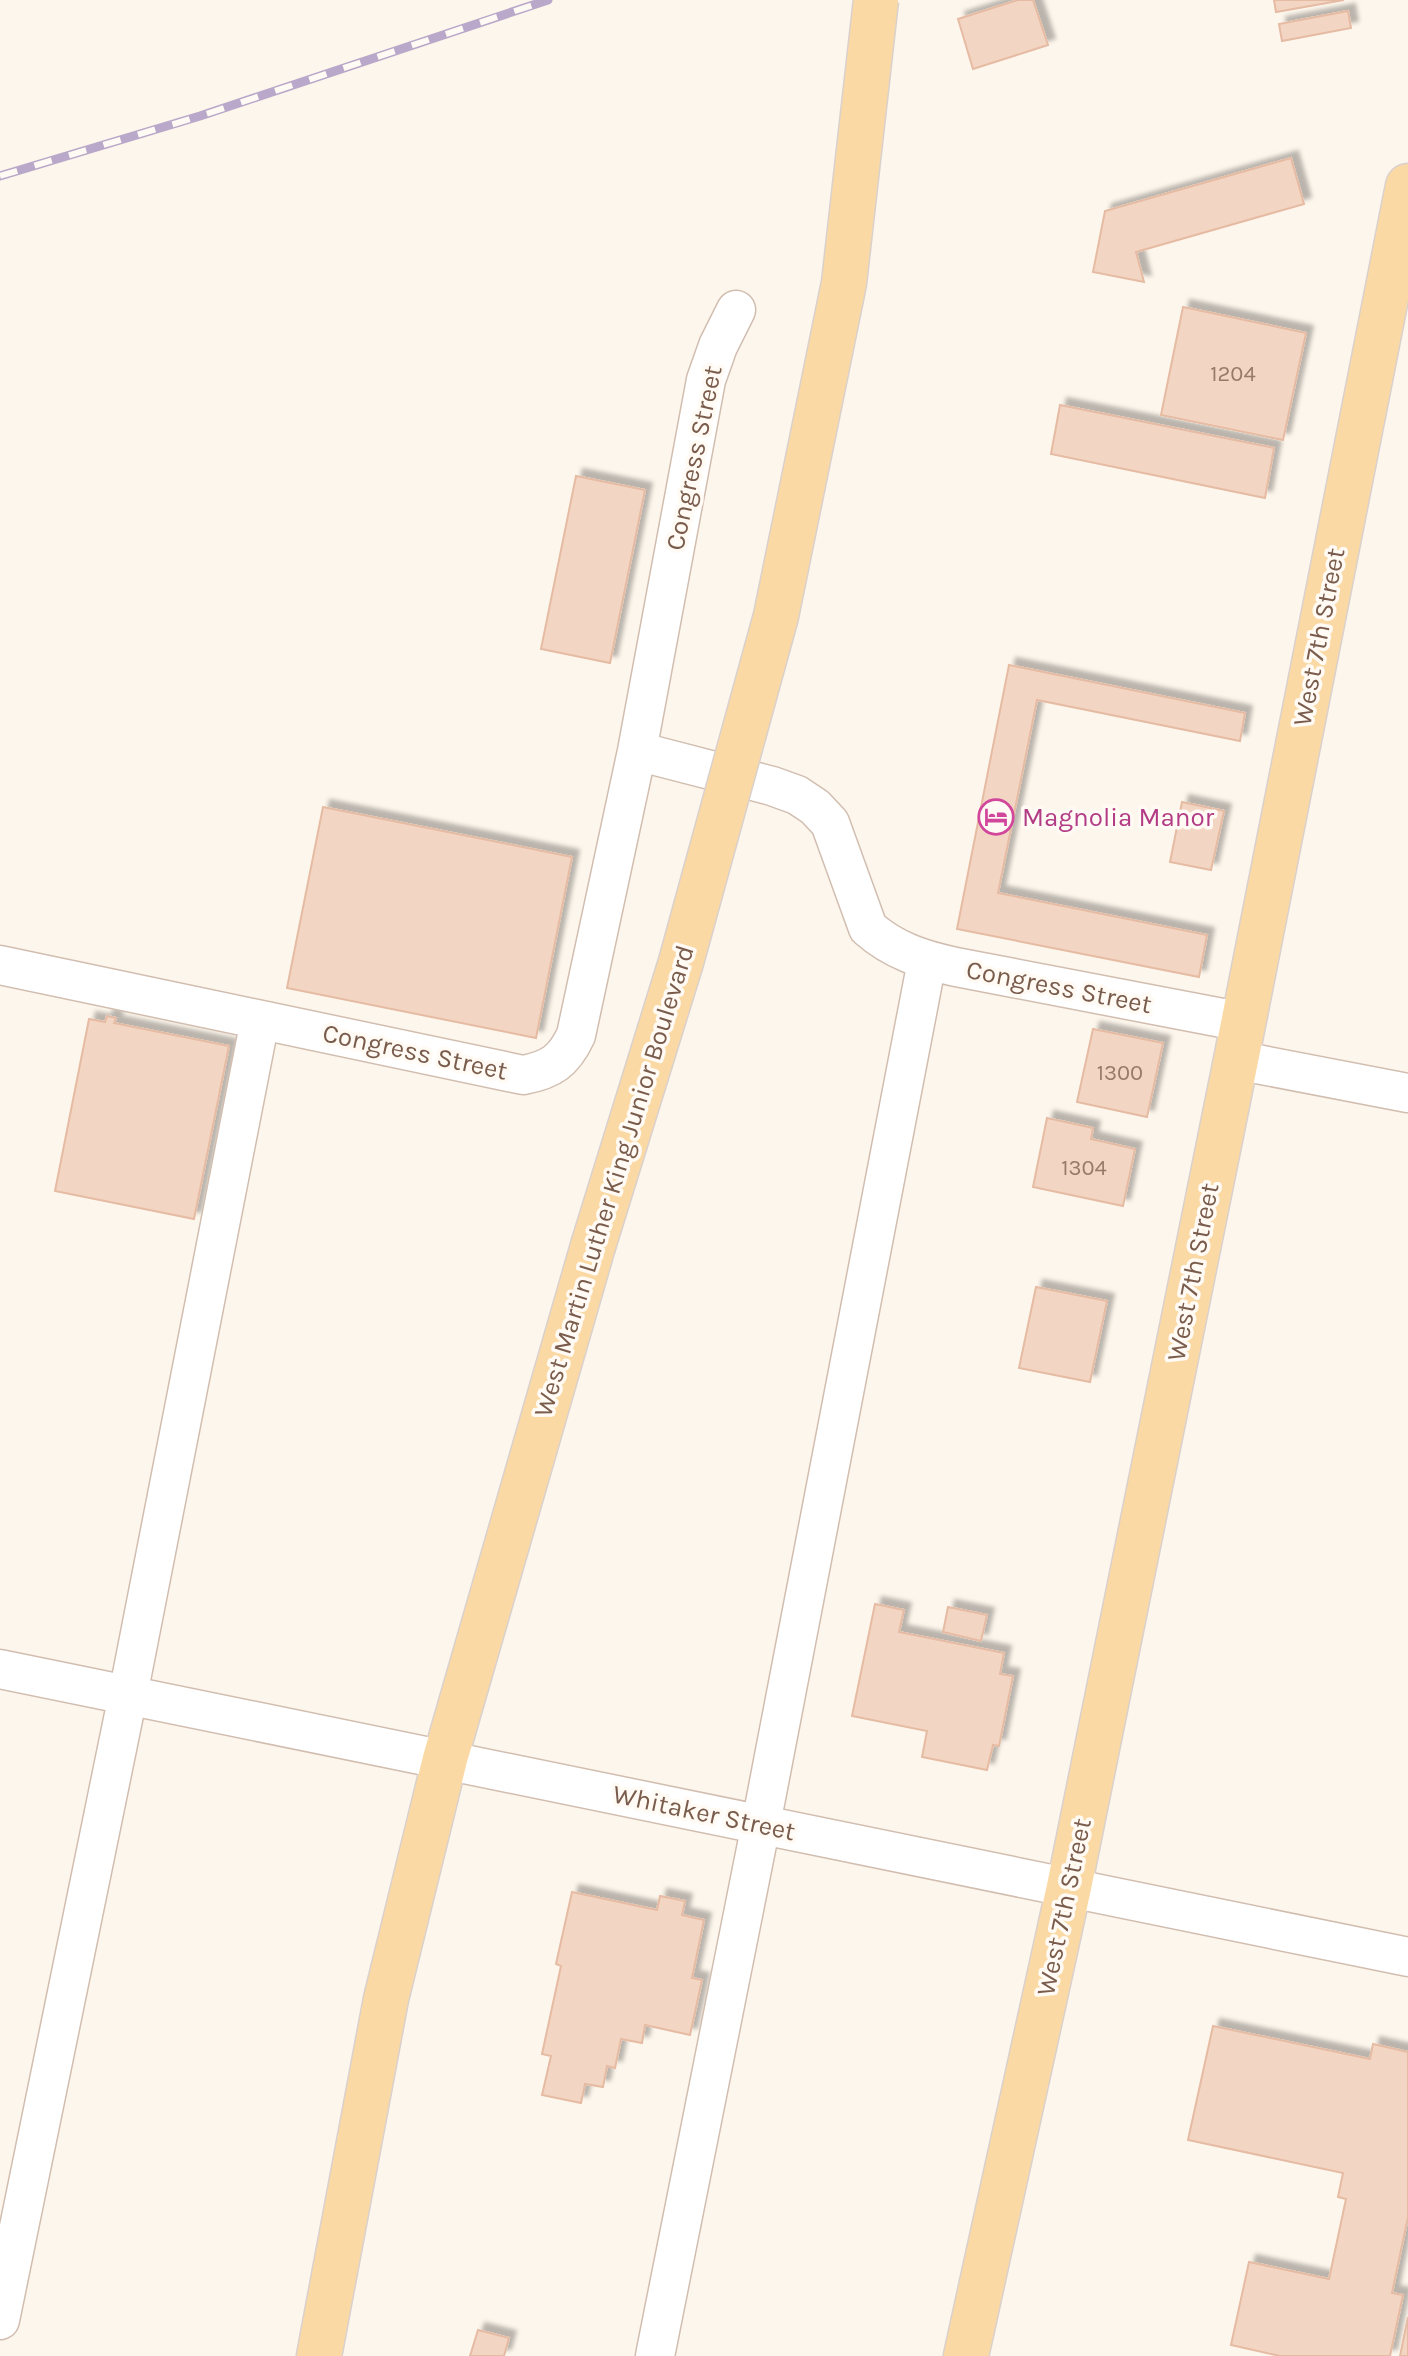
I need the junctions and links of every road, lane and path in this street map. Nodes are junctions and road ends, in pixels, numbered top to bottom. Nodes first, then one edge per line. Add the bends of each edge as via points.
1 (876, 0) edge
2 (1408, 186) edge
3 (736, 310) dead end
4 (637, 751) junction
5 (927, 961) junction
6 (0, 965) edge
7 (260, 1020) junction
8 (1239, 1041) junction
9 (1408, 1093) edge
10 (0, 1669) edge
11 (128, 1695) junction
12 (445, 1759) junction
13 (761, 1824) junction
14 (1069, 1887) junction
15 (1408, 1957) edge
16 (0, 2320) edge
17 (319, 2356) edge
18 (655, 2356) edge
19 (966, 2356) edge

1 - 12 main road, West Martin Luther King Junior Boulevard, bridge via 844,283 776,616 681,962
2 - 8 main road, West 7th Street
3 - 4 street, Congress Street via 706,380
4 - 5 street, Congress Street via 772,786 815,807 830,823 868,928 881,940
4 - 7 street, Congress Street via 576,1035 556,1063 523,1075
5 - 8 street, Congress Street
5 - 13 street
6 - 7 street, Congress Street
7 - 11 street
8 - 9 street, Congress Street
8 - 14 main road, West 7th Street
10 - 11 street, Whitaker Street
11 - 12 street, Whitaker Street
11 - 16 street
12 - 13 street, Whitaker Street
12 - 17 main road, West Martin Luther King Junior Boulevard via 386,1999
13 - 14 street, Whitaker Street
13 - 18 street
14 - 15 street, Whitaker Street
14 - 19 main road, West 7th Street

